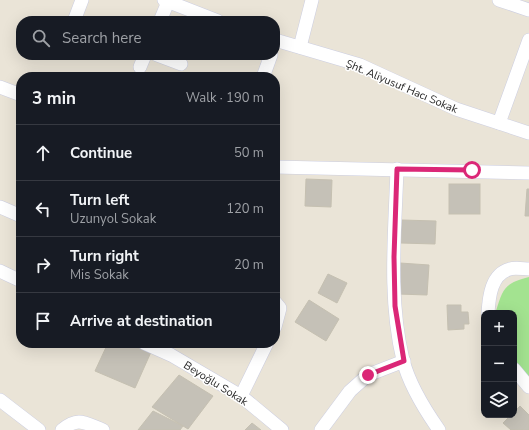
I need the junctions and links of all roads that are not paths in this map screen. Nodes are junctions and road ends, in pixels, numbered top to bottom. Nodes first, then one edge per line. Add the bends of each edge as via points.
1 (82, 0) edge
2 (312, 0) edge
3 (499, 0) edge
4 (168, 2) edge
5 (529, 10) edge
6 (76, 16) edge
7 (162, 16) edge
8 (167, 16) edge
9 (205, 16) edge
10 (529, 40) edge
11 (280, 43) edge
12 (300, 47) junction
13 (170, 60) edge
14 (269, 60) edge
15 (181, 64) dead end
16 (265, 72) edge
17 (0, 87) edge
18 (16, 92) edge
19 (499, 123) junction
20 (529, 132) edge
21 (280, 167) edge
22 (397, 169) junction
23 (529, 172) edge
24 (0, 207) edge
25 (16, 214) edge
26 (0, 270) edge
27 (529, 270) edge
28 (16, 278) edge
29 (488, 310) edge
30 (155, 348) edge
31 (265, 348) edge
32 (404, 361) junction
33 (517, 373) edge
34 (529, 387) edge
35 (241, 396) junction
36 (0, 400) edge
37 (66, 426) edge
38 (39, 430) edge
39 (103, 430) edge
40 (282, 430) edge
41 (321, 430) edge
42 (439, 430) edge

1 - 6 street
2 - 12 street
3 - 5 street
4 - 7 street
4 - 8 street
4 - 9 street
10 - 19 street
11 - 12 street, Şht. Aliyusuf Hacı Sokak
12 - 19 street, Şht. Aliyusuf Hacı Sokak via 360,65 456,109
13 - 15 street
14 - 16 street
17 - 18 street
19 - 20 street, Şht. Aliyusuf Hacı Sokak
21 - 22 street
22 - 23 street
22 - 32 street via 395,306
24 - 25 street
26 - 28 street
27 - 29 street via 510,269 496,278 489,294
30 - 35 street, Beyoğlu Sokak
31 - 35 street
32 - 41 street via 368,375 350,391
32 - 42 street via 429,417
33 - 34 street
35 - 40 street, Beyoğlu Sokak
36 - 38 street
37 - 39 street via 79,421

